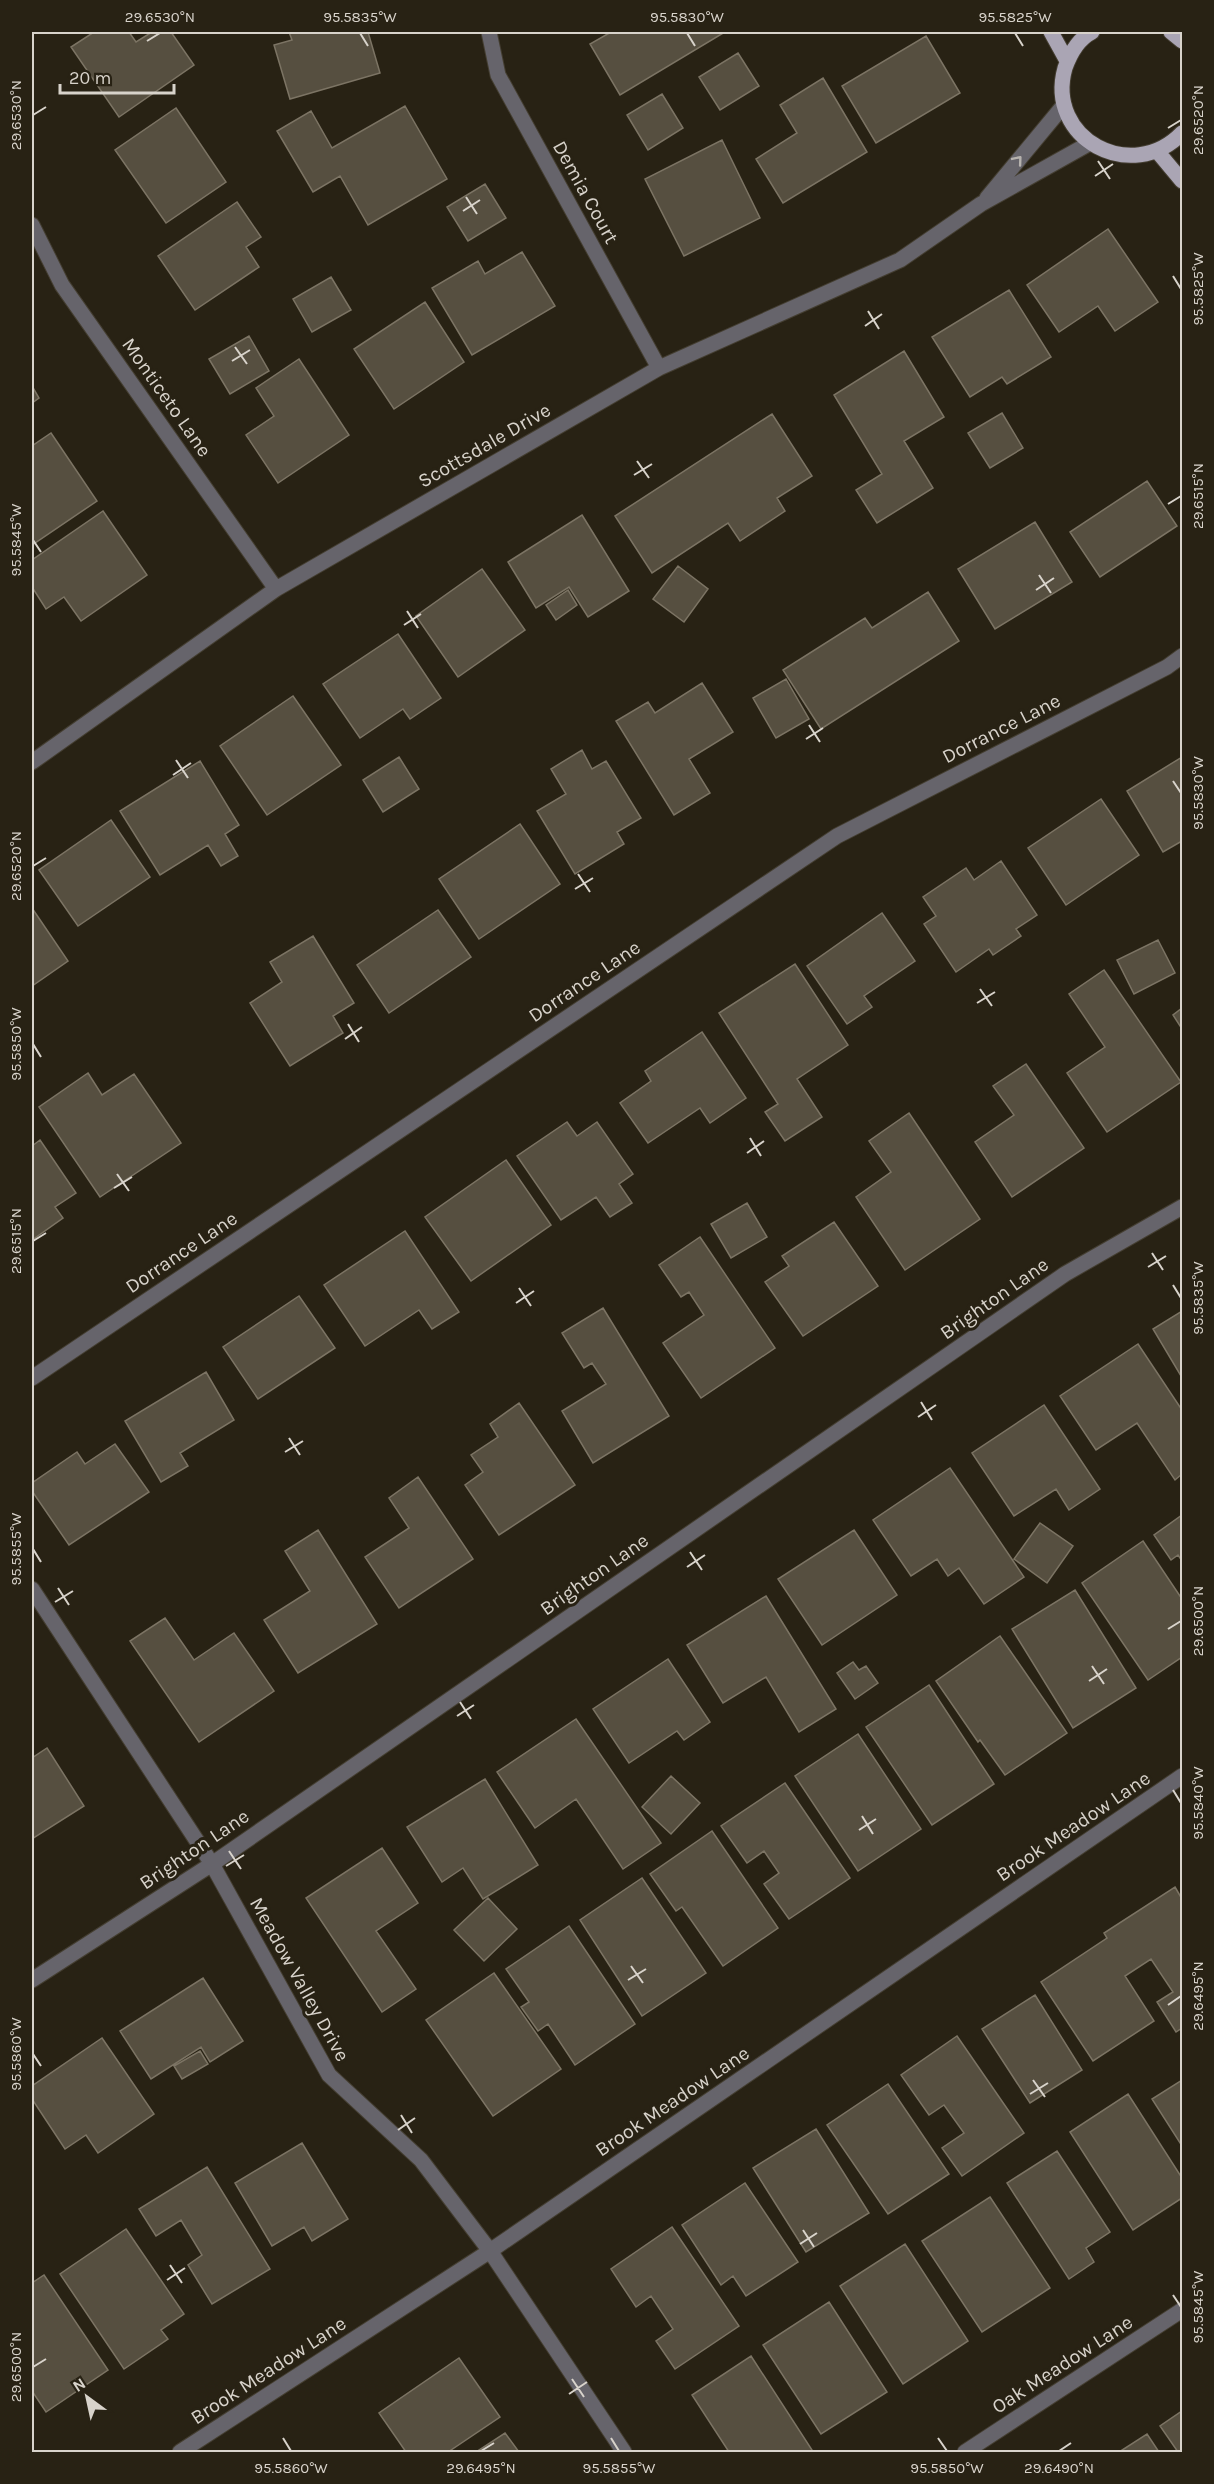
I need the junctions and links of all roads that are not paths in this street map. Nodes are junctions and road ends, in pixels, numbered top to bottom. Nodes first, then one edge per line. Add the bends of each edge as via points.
1 (489, 32) edge
2 (1051, 32) edge
3 (1092, 32) edge
4 (1067, 61) junction
5 (1064, 105) junction
6 (1182, 133) edge
7 (1090, 143) junction
8 (1157, 151) junction
9 (1182, 181) edge
10 (981, 204) junction
11 (32, 225) edge
12 (659, 368) junction
13 (276, 589) junction
14 (1182, 656) edge
15 (32, 762) edge
16 (1182, 1207) edge
17 (32, 1378) edge
18 (32, 1589) edge
19 (1182, 1776) edge
20 (212, 1864) junction
21 (32, 1980) edge
22 (490, 2251) junction
23 (1182, 2310) edge
24 (180, 2452) edge
25 (624, 2452) edge
26 (965, 2452) edge

1 - 12 street, Demia Court via 498,75
2 - 4 main road
3 - 4 main road via 1075,46
4 - 5 main road via 1062,90
5 - 7 main road via 1078,132
10 -> 5 street, Scottsdale Drive
6 - 8 main road
7 - 8 main road via 1122,156
7 - 10 street, Scottsdale Drive
8 - 9 main road
10 - 12 street, Scottsdale Drive via 900,260
11 - 13 street, Monticeto Lane via 62,285
12 - 13 street, Scottsdale Drive
13 - 15 street, Scottsdale Drive
14 - 17 street, Dorrance Lane via 837,836
16 - 20 street, Brighton Lane via 1065,1274
18 - 20 street, Meadow Valley Drive
19 - 22 street, Brook Meadow Lane
20 - 21 street, Brighton Lane
20 - 22 street, Meadow Valley Drive via 329,2075 421,2160
22 - 24 street, Brook Meadow Lane
22 - 25 street, Meadow Valley Drive
23 - 26 street, Oak Meadow Lane

